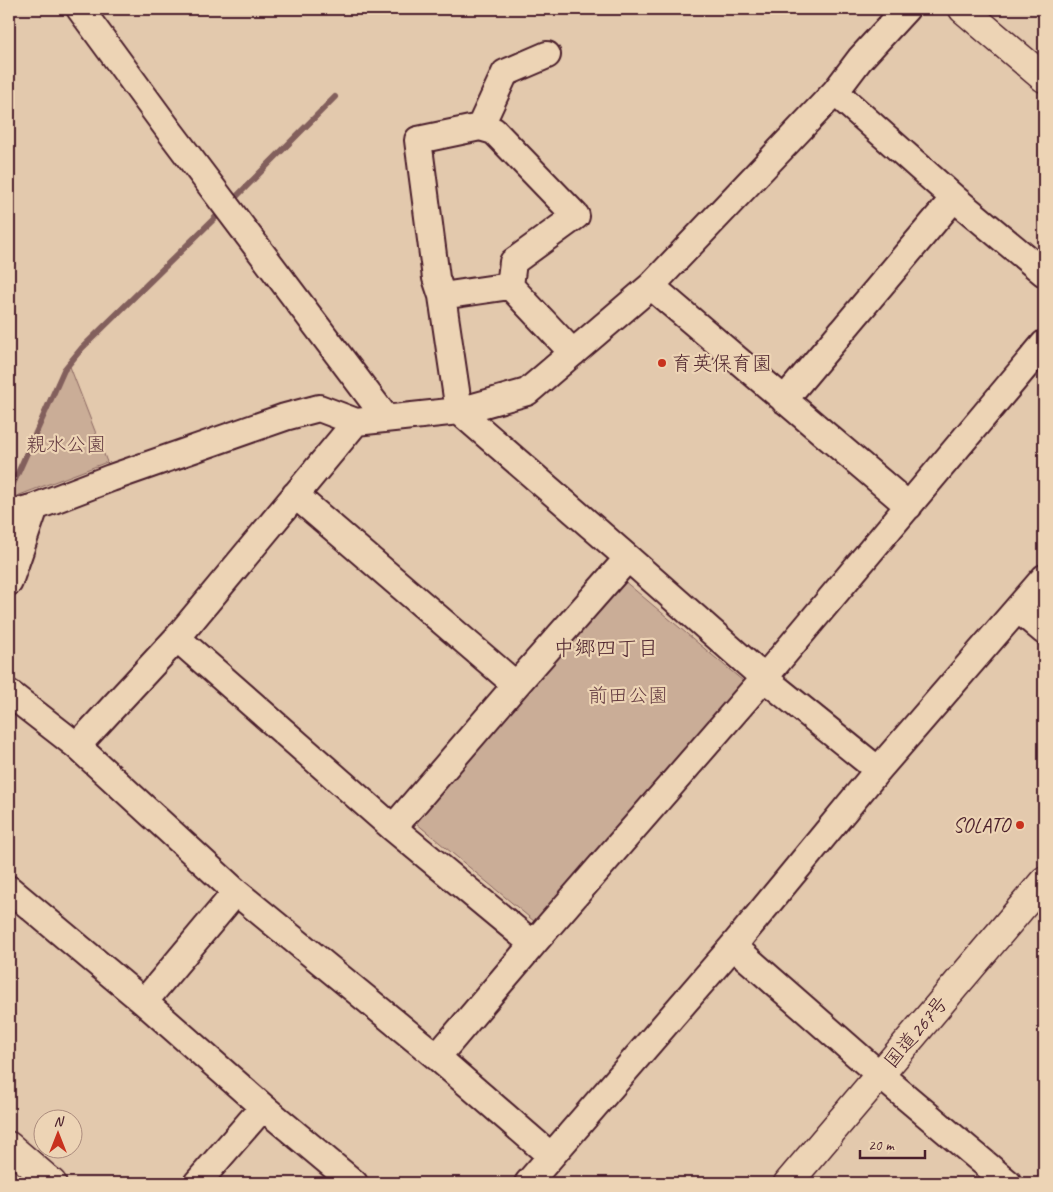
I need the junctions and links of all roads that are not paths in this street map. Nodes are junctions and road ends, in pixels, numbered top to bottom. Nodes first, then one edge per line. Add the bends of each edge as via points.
1 (80, 9) edge
2 (906, 9) edge
3 (962, 9) edge
4 (547, 55) dead end
5 (1044, 78) edge
6 (835, 92) junction
7 (480, 127) junction
8 (954, 198) junction
9 (1044, 273) edge
10 (510, 286) junction
11 (651, 286) junction
12 (442, 296) junction
13 (1044, 344) edge
14 (573, 353) junction
15 (784, 400) junction
16 (459, 411) junction
17 (386, 418) junction
18 (356, 422) junction
19 (294, 495) junction
20 (909, 506) junction
21 (35, 507) junction
22 (9, 514) edge
23 (628, 558) junction
24 (1044, 578) edge
25 (9, 582) edge
26 (1018, 608) junction
27 (1044, 631) edge
28 (177, 638) junction
29 (764, 678) junction
30 (516, 685) junction
31 (9, 693) edge
32 (77, 746) junction
33 (878, 770) junction
34 (393, 828) junction
35 (1044, 881) edge
36 (9, 889) edge
37 (236, 892) junction
38 (533, 944) junction
39 (733, 946) junction
40 (144, 1002) junction
41 (437, 1057) junction
42 (880, 1075) junction
43 (263, 1107) junction
44 (9, 1146) edge
45 (551, 1156) junction
46 (52, 1183) edge
47 (197, 1183) edge
48 (354, 1183) edge
49 (528, 1183) edge
50 (788, 1183) edge
51 (1008, 1183) edge

1 - 17 street
2 - 6 street
3 - 5 main road
4 - 7 street via 505,73
6 - 8 street
6 - 11 street
7 - 10 street via 494,131 576,216 513,262
7 - 12 street via 418,140 436,278
8 - 9 street
8 - 15 street
10 - 12 street
10 - 14 street
11 - 14 street
11 - 15 street
12 - 16 street
13 - 20 street
14 - 16 street via 528,392
15 - 20 street
16 - 17 street
16 - 23 street
17 - 18 street
18 - 19 street
18 - 21 street via 319,408 285,417
19 - 28 street
19 - 30 street
20 - 29 street
21 - 22 street
21 - 25 street
23 - 29 street
23 - 30 street
24 - 26 street
26 - 27 street
26 - 33 street
28 - 32 street
28 - 34 street
29 - 33 street
29 - 38 street
30 - 34 street
31 - 32 street
32 - 37 street
33 - 39 street
34 - 38 street
35 - 42 main road, 国道267号
36 - 40 street
37 - 40 street
37 - 41 street
38 - 41 street
39 - 42 street
39 - 45 street
40 - 43 street
41 - 45 street
42 - 50 main road, 国道267号
42 - 51 street
43 - 47 street
43 - 48 street
44 - 46 main road
45 - 49 street

